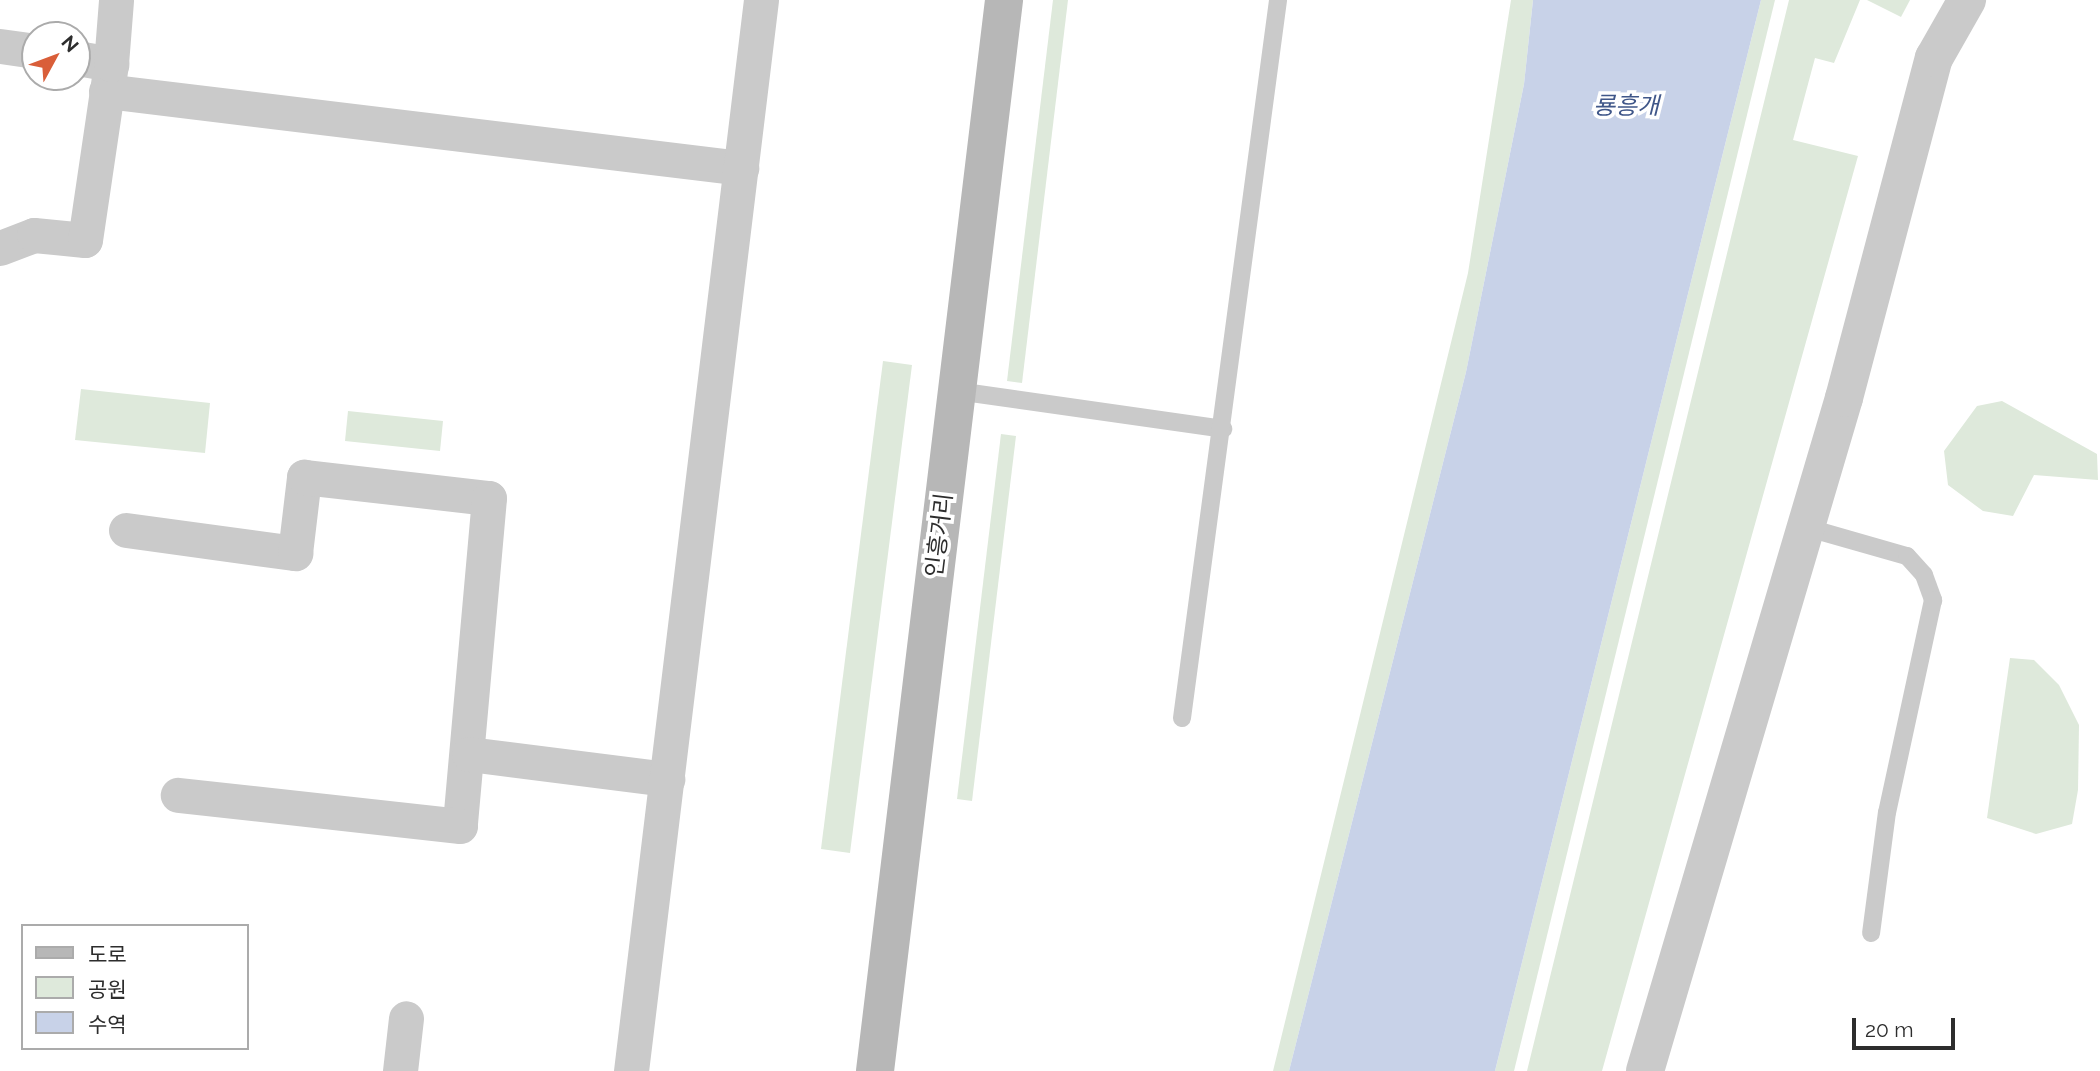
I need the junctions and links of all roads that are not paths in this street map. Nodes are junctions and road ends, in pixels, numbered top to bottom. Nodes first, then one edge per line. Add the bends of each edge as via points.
1 (116, 0) edge
2 (761, 0) edge
3 (1004, 0) edge
4 (1279, 0) edge
5 (1968, 0) edge
6 (0, 46) edge
7 (21, 49) edge
8 (91, 67) edge
9 (109, 78) junction
10 (741, 168) junction
11 (0, 248) edge
12 (957, 391) junction
13 (1223, 429) junction
14 (1805, 527) junction
15 (126, 530) dead end
16 (1182, 718) dead end
17 (469, 754) junction
18 (667, 779) junction
19 (178, 795) dead end
20 (1871, 933) dead end
21 (406, 1018) dead end
22 (400, 1071) edge
23 (631, 1071) edge
24 (875, 1071) edge
25 (1646, 1071) edge

1 - 9 street
2 - 10 street
3 - 12 main road, 인흥거리
4 - 13 lane
5 - 14 street via 1934,58
6 - 7 street
8 - 9 street
9 - 10 street
9 - 11 street via 85,240 34,234
10 - 18 street
12 - 13 lane
12 - 24 main road, 인흥거리
13 - 16 lane
14 - 20 lane via 1907,556 1924,575 1933,600 1887,811
14 - 25 street
15 - 17 street via 295,553 304,477 489,498
17 - 18 street
17 - 19 street via 460,826
18 - 23 street
21 - 22 street

